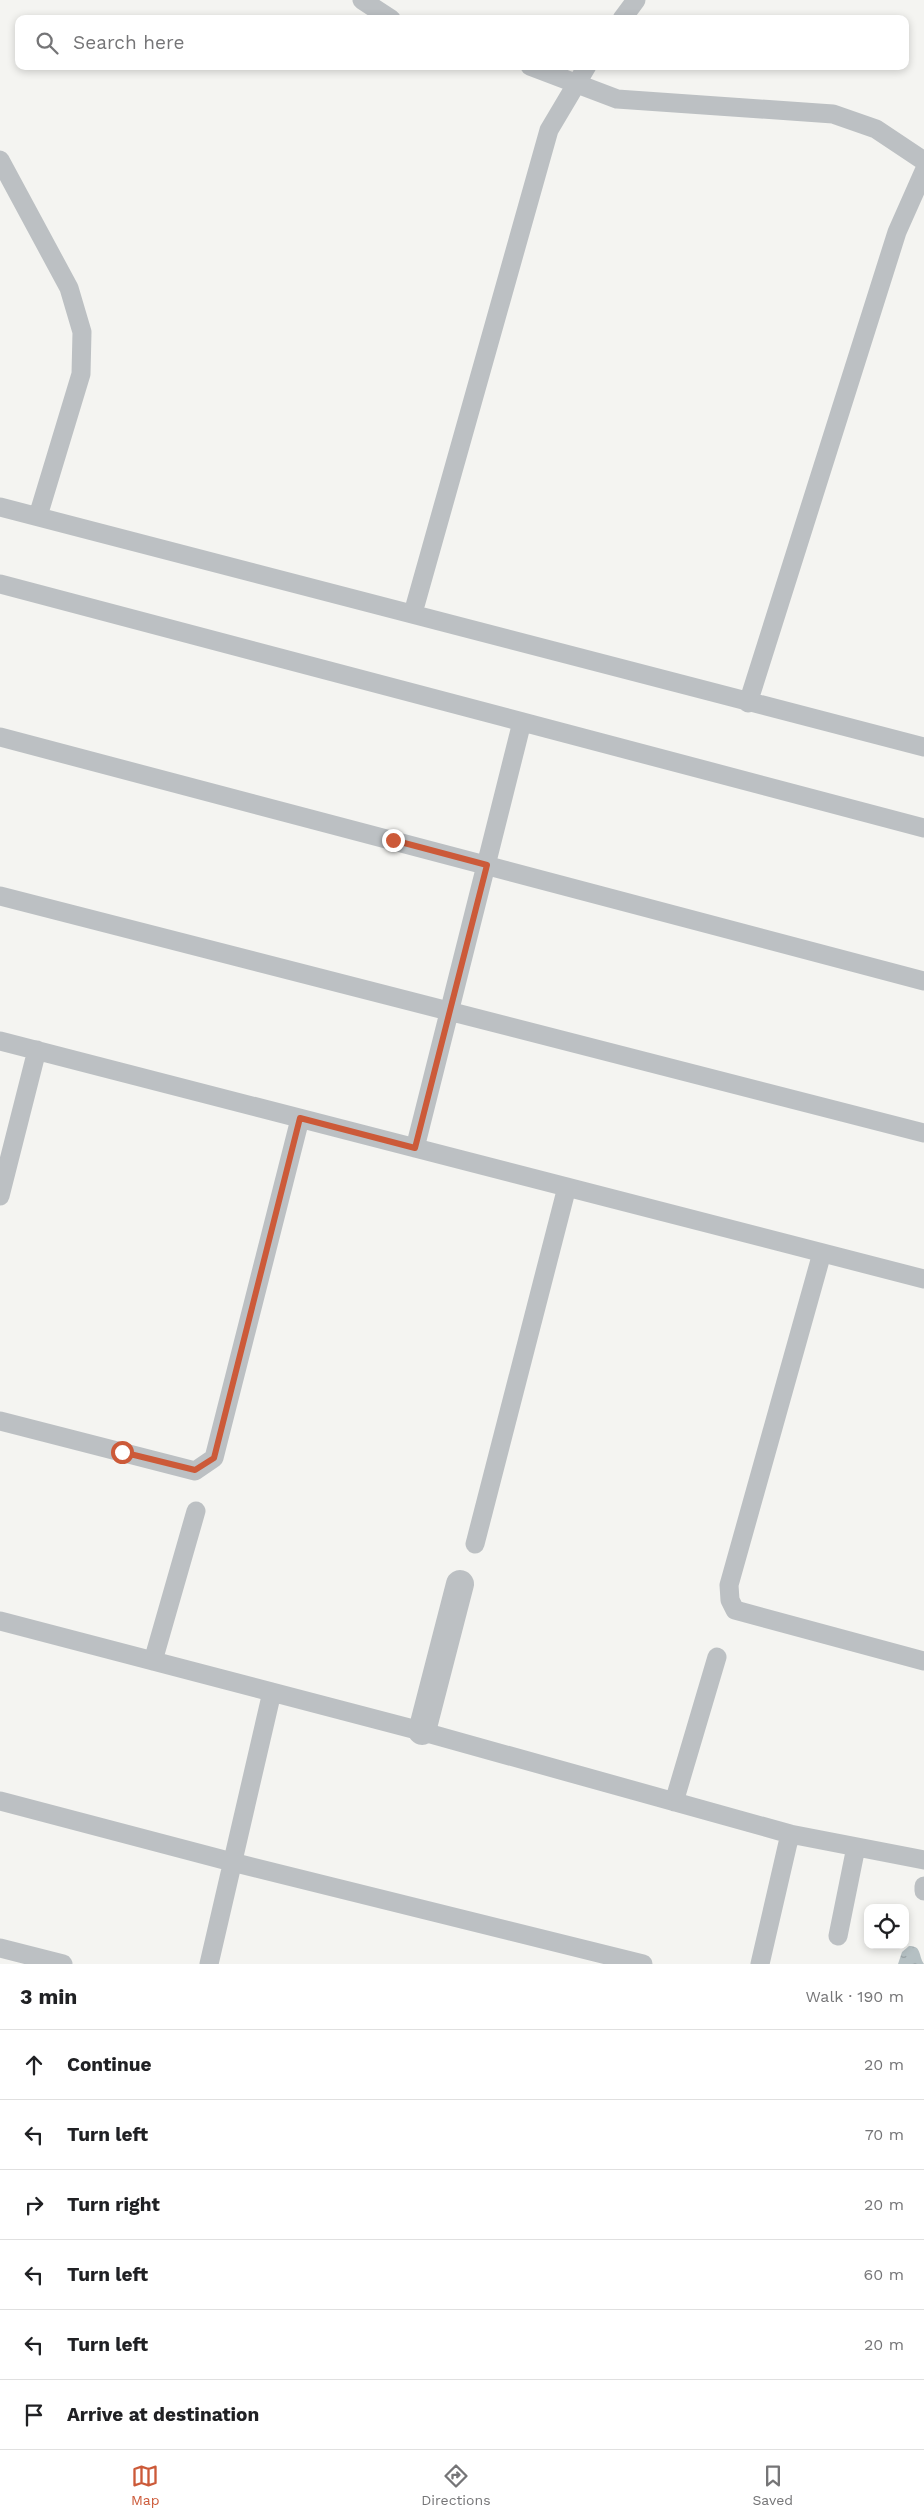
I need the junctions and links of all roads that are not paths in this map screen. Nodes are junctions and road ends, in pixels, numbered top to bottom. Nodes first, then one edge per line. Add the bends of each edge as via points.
1 (362, 0) edge
2 (636, 0) edge
3 (385, 15) edge
4 (625, 15) edge
5 (542, 70) edge
6 (584, 70) edge
7 (576, 82) junction
8 (0, 160) edge
9 (924, 161) edge
10 (924, 171) edge
11 (0, 507) edge
12 (38, 516) junction
13 (0, 584) edge
14 (413, 613) junction
15 (748, 703) junction
16 (522, 722) junction
17 (0, 737) edge
18 (924, 747) edge
19 (924, 828) edge
20 (487, 865) junction
21 (0, 896) edge
22 (924, 981) edge
23 (449, 1012) junction
24 (0, 1041) edge
25 (36, 1050) junction
26 (300, 1118) junction
27 (924, 1134) edge
28 (415, 1148) junction
29 (567, 1187) junction
30 (0, 1196) edge
31 (822, 1253) junction
32 (924, 1279) edge
33 (0, 1421) edge
34 (196, 1511) dead end
35 (475, 1544) dead end
36 (460, 1584) dead end
37 (0, 1621) edge
38 (717, 1657) dead end
39 (153, 1661) junction
40 (924, 1661) edge
41 (272, 1692) junction
42 (422, 1731) junction
43 (0, 1801) edge
44 (674, 1802) junction
45 (790, 1834) junction
46 (856, 1847) junction
47 (924, 1860) edge
48 (232, 1862) junction
49 (924, 1886) edge
50 (924, 1892) edge
51 (838, 1936) dead end
52 (0, 1948) edge
53 (63, 1964) edge
54 (208, 1964) edge
55 (643, 1964) edge
56 (760, 1964) edge

1 - 3 lane
2 - 4 lane
5 - 7 lane
6 - 7 lane
7 - 9 lane via 618,99 833,114 876,129
7 - 14 lane via 549,130
8 - 12 lane via 69,288 82,332 81,374
10 - 15 lane via 897,232
11 - 12 lane
12 - 14 lane
13 - 16 lane
14 - 15 lane
15 - 18 lane
16 - 19 lane
16 - 20 lane
17 - 20 lane
20 - 22 lane
20 - 23 lane
21 - 23 lane
23 - 27 lane
23 - 28 lane
24 - 25 lane
25 - 26 lane
25 - 30 lane
26 - 28 lane
26 - 33 lane via 214,1458 195,1470
28 - 29 lane
29 - 31 lane
29 - 35 lane
31 - 32 lane
31 - 40 lane via 729,1585 730,1600 735,1610
34 - 39 lane
36 - 42 street
37 - 39 lane
38 - 44 lane
39 - 41 lane
41 - 42 lane
41 - 48 lane
42 - 44 lane
43 - 48 lane
44 - 45 lane
45 - 46 lane
45 - 56 lane
46 - 47 lane
46 - 51 lane
48 - 54 lane
48 - 55 lane
49 - 50 lane
52 - 53 lane

